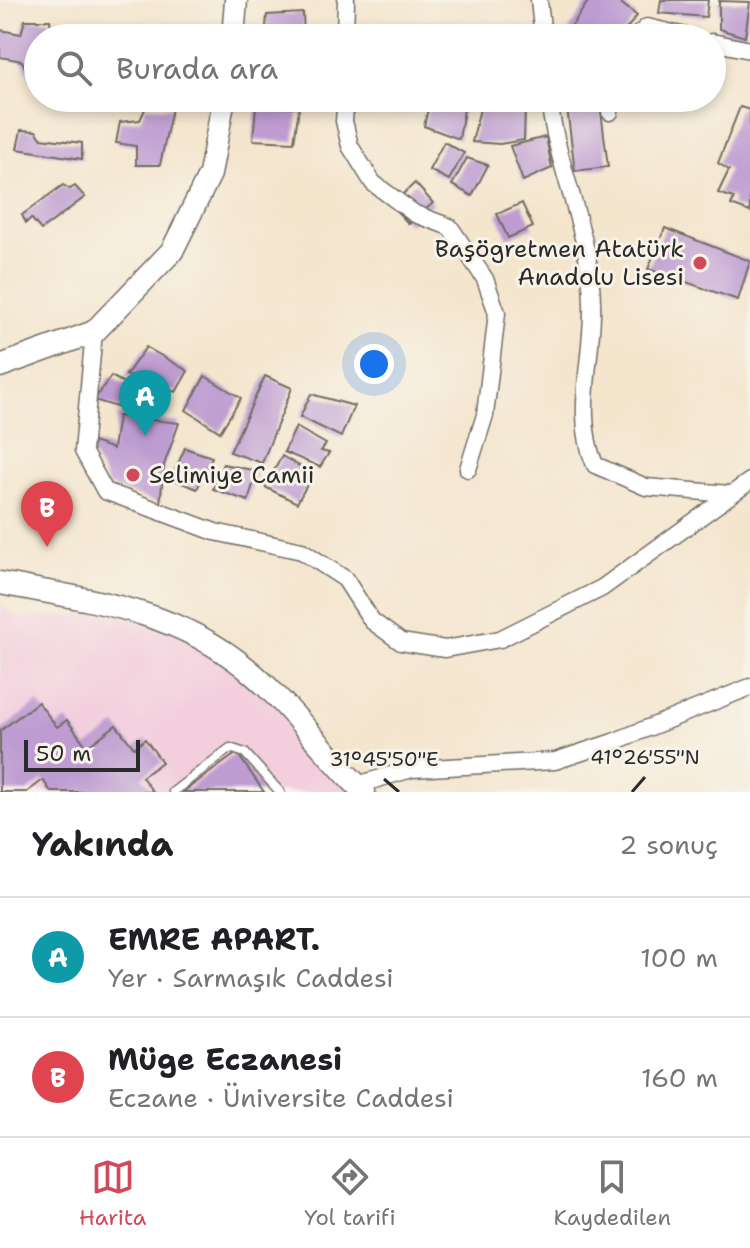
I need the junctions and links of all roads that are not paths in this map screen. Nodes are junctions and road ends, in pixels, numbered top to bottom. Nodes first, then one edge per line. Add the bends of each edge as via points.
1 (236, 0) edge
2 (346, 0) edge
3 (539, 0) edge
4 (234, 24) edge
5 (345, 24) edge
6 (542, 24) edge
7 (726, 45) edge
8 (750, 50) edge
9 (221, 112) edge
10 (345, 112) edge
11 (550, 112) edge
12 (94, 332) junction
13 (0, 366) edge
14 (468, 469) dead end
15 (750, 481) edge
16 (729, 494) junction
17 (0, 583) edge
18 (750, 687) edge
19 (361, 789) edge
20 (173, 792) edge
21 (280, 792) edge

1 - 4 street
2 - 5 street
3 - 6 street
7 - 8 street
9 - 12 street via 210,174 172,251
10 - 14 street via 350,146 373,183 415,214 450,227 485,279 497,313 485,415
11 - 16 street via 592,301 584,440 595,465 646,487
12 - 13 street
12 - 16 street via 83,451 105,491 215,532 302,551 345,579 372,621 401,642 445,649 500,639 602,588
15 - 16 street
17 - 19 street via 177,623 246,668
18 - 19 street via 555,761 412,769
20 - 21 lane via 230,748 245,753

